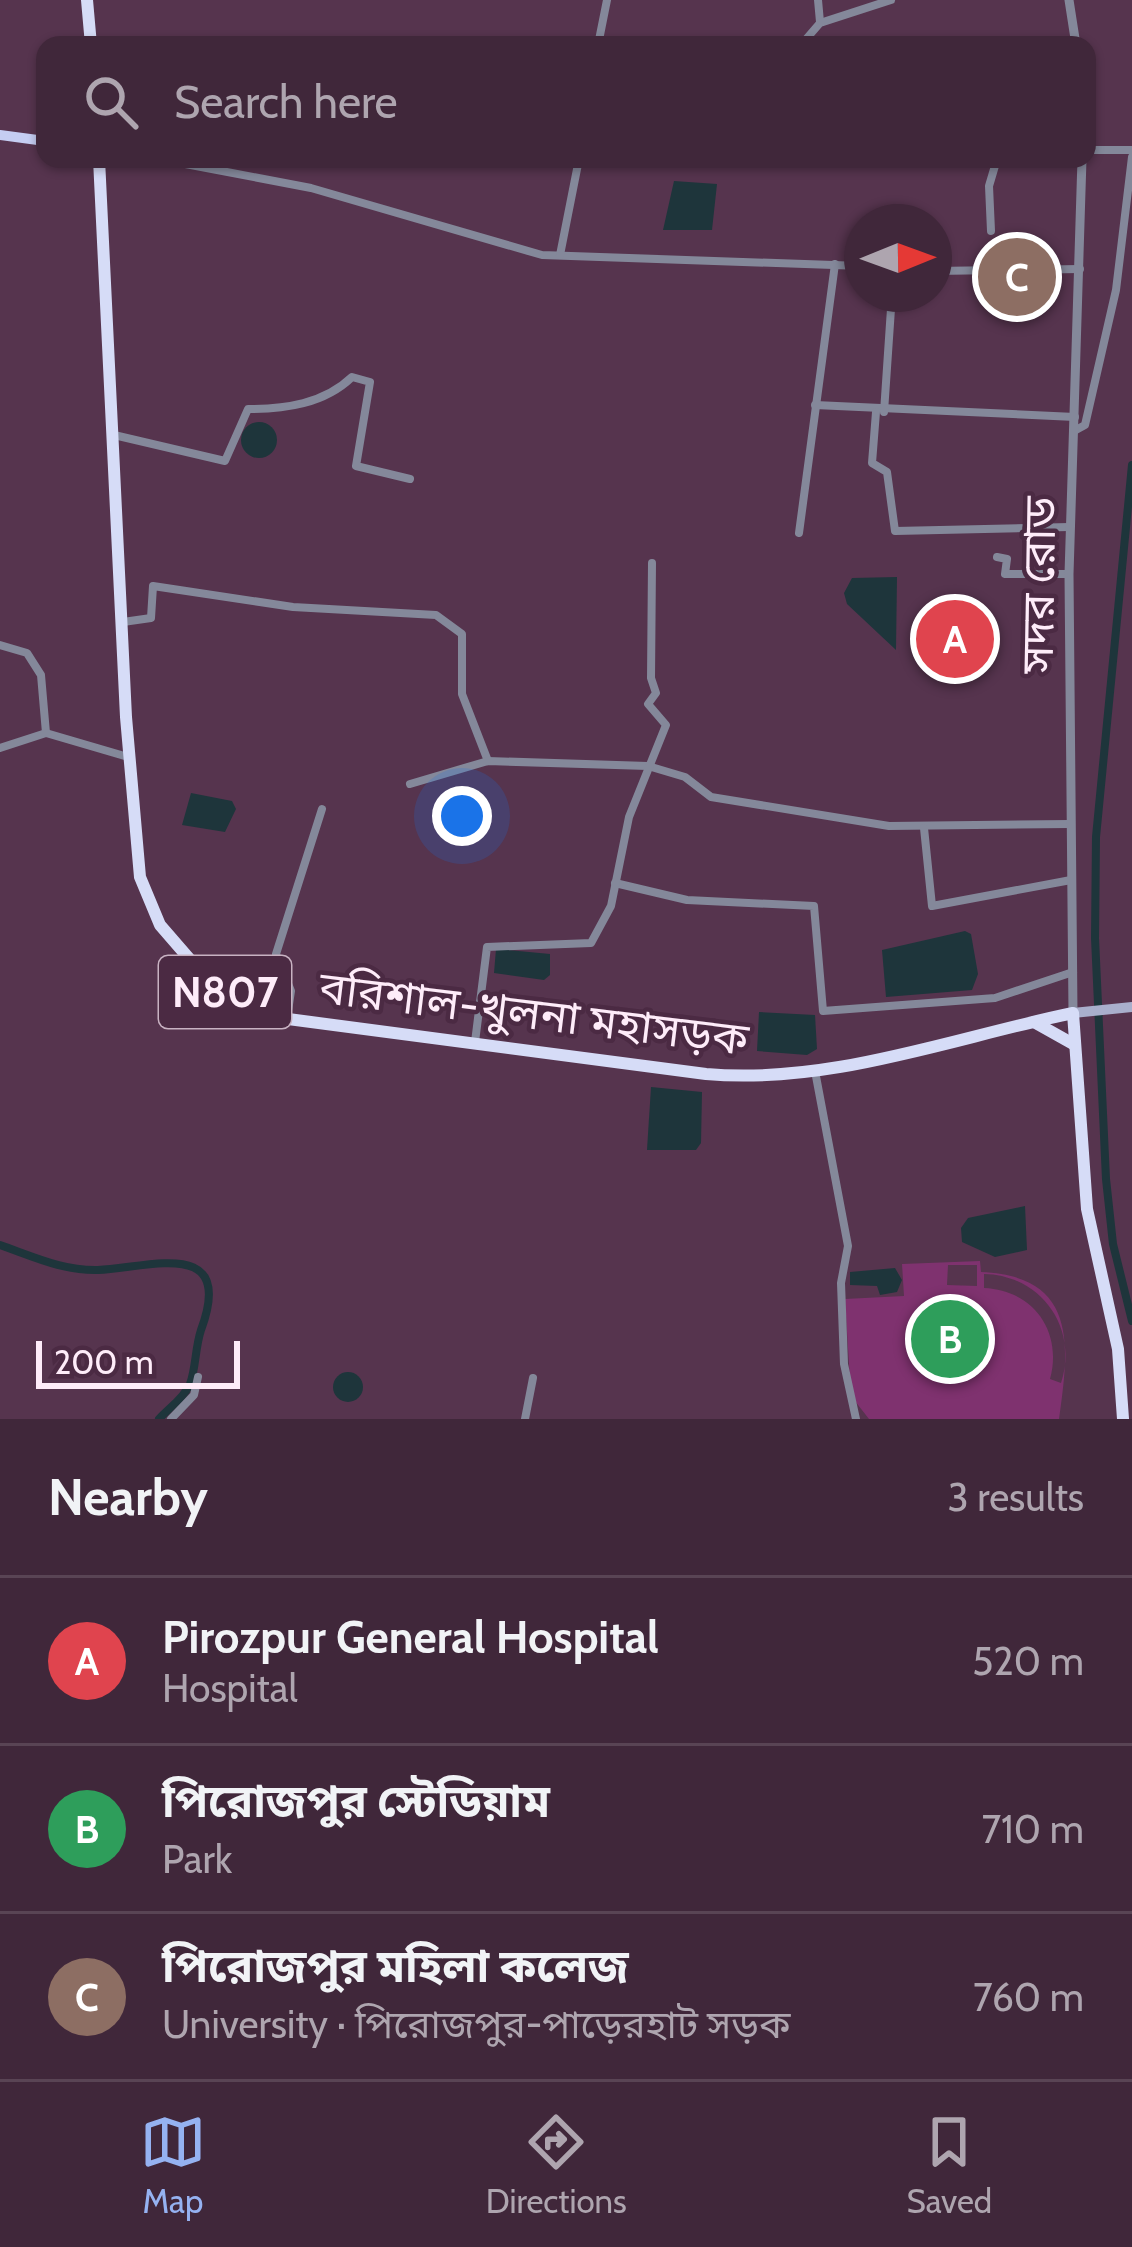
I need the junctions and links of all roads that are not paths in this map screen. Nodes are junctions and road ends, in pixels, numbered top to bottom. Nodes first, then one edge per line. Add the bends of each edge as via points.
1 (87, 0) edge
2 (607, 0) edge
3 (818, 0) edge
4 (891, 0) edge
5 (1069, 0) edge
6 (820, 23) junction
7 (90, 36) edge
8 (600, 36) edge
9 (809, 36) edge
10 (1075, 36) edge
11 (0, 135) edge
12 (36, 140) edge
13 (1096, 151) edge
14 (1132, 153) edge
15 (100, 168) edge
16 (206, 168) edge
17 (577, 168) edge
18 (994, 168) edge
19 (1082, 168) edge
20 (992, 231) dead end
21 (560, 255) junction
22 (835, 264) junction
23 (844, 265) edge
24 (1081, 268) junction
25 (952, 272) edge
26 (890, 312) edge
27 (815, 405) junction
28 (880, 412) junction
29 (1075, 417) junction
30 (1075, 431) junction
31 (115, 435) junction
32 (410, 479) dead end
33 (1070, 527) junction
34 (799, 533) dead end
35 (997, 557) dead end
36 (652, 563) dead end
37 (1069, 574) junction
38 (123, 622) junction
39 (0, 645) edge
40 (46, 733) junction
41 (0, 748) edge
42 (130, 758) junction
43 (488, 761) junction
44 (648, 766) junction
45 (410, 784) dead end
46 (322, 809) dead end
47 (1070, 824) junction
48 (924, 828) junction
49 (1071, 880) junction
50 (615, 884) junction
51 (1072, 972) junction
52 (1132, 1007) edge
53 (1080, 1011) junction
54 (287, 1018) junction
55 (1033, 1021) junction
56 (475, 1044) junction
57 (1075, 1045) junction
58 (815, 1071) junction
59 (197, 1377) dead end
60 (533, 1378) dead end
61 (171, 1419) edge
62 (525, 1419) edge
63 (856, 1419) edge
64 (1123, 1419) edge

1 - 7 highway
2 - 8 street
3 - 6 street
4 - 6 street
5 - 10 street
6 - 9 street
11 - 12 main road
13 - 14 street
14 - 30 street via 1109,329 1085,425
15 - 31 highway, বরিশাল-খুলনা মহাসড়ক / N807
16 - 21 street
17 - 21 street
18 - 20 street
19 - 24 street, সদর রোড
21 - 22 street
22 - 23 street
22 - 27 street
24 - 25 street
24 - 29 street, সদর রোড
26 - 28 street
27 - 28 street
27 - 34 street
28 - 29 street
28 - 33 street via 872,463 887,472 895,532
29 - 30 street, সদর রোড
30 - 33 street, সদর রোড
31 - 32 street via 225,461 248,409 285,409 352,377 370,382 356,466
31 - 38 highway, বরিশাল-খুলনা মহাসড়ক / N807
33 - 37 street, সদর রোড
35 - 37 street via 1007,559 1005,574
36 - 44 street via 656,693 648,704 666,725
37 - 47 street, সদর রোড
38 - 42 highway, বরিশাল-খুলনা মহাসড়ক / N807
38 - 43 street via 151,618 153,586 293,607 436,615 461,634 462,694
39 - 40 street via 27,653 36,665
40 - 41 street
40 - 42 street
42 - 54 highway, বরিশাল-খুলনা মহাসড়ক / N807 via 140,878 160,925 236,1001
43 - 44 street
43 - 45 street
44 - 48 street via 685,777 711,797
44 - 50 street
46 - 54 street via 276,954 291,991
47 - 48 street
47 - 49 street, সদর রোড
48 - 49 street via 932,906
49 - 51 street, সদর রোড
50 - 51 street via 687,900 814,906 824,1011 995,998
50 - 56 street via 591,944 487,947
51 - 53 street, সদর রোড
52 - 53 main road
53 - 55 highway, বরিশাল-খুলনা মহাসড়ক / N807
53 - 57 highway
54 - 56 highway, বরিশাল-খুলনা মহাসড়ক / N807
55 - 57 highway
55 - 58 highway, বরিশাল-খুলনা মহাসড়ক / N807
56 - 58 highway, বরিশাল-খুলনা মহাসড়ক / N807 via 758,1078
57 - 64 highway via 1088,1209 1118,1349
58 - 63 street via 848,1246 844,1364
59 - 61 street via 194,1395
60 - 62 street

